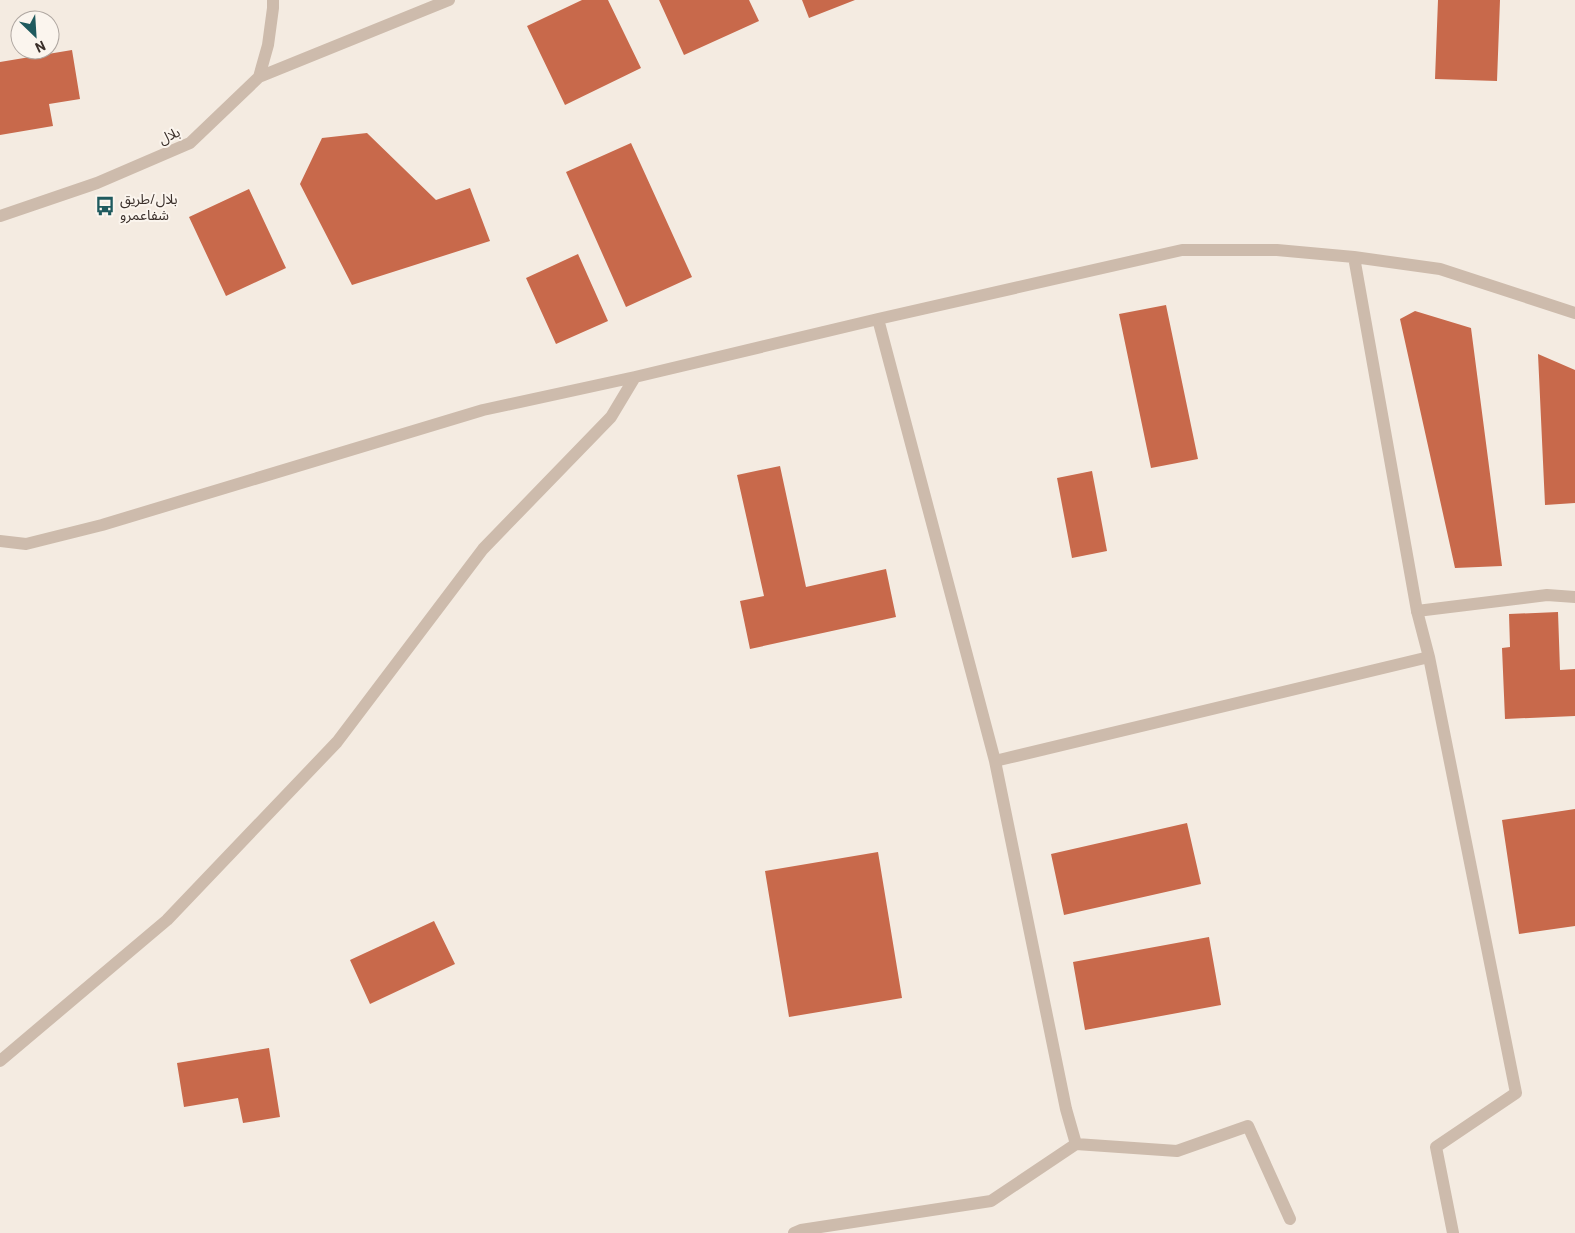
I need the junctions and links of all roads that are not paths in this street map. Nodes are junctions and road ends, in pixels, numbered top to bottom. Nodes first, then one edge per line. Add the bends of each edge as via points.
1 (273, 0) edge
2 (449, 0) edge
3 (259, 77) junction
4 (0, 216) edge
5 (1354, 257) junction
6 (1575, 313) edge
7 (878, 318) junction
8 (636, 376) junction
9 (0, 541) edge
10 (1575, 597) edge
11 (1417, 611) junction
12 (1429, 657) junction
13 (995, 761) junction
14 (0, 1061) edge
15 (1076, 1144) junction
16 (1290, 1219) dead end
17 (794, 1233) edge
18 (1454, 1233) edge

1 - 3 street via 268,45
2 - 3 street
3 - 4 street, بلال via 190,143 96,183
5 - 6 street via 1440,269
5 - 7 street via 1277,250 1182,250
5 - 11 street
7 - 8 street
7 - 13 street
8 - 9 street via 483,410 102,525 26,544
8 - 14 street via 611,417 483,549 338,742 167,920
10 - 11 street via 1547,595
11 - 12 street
12 - 13 street
12 - 18 street via 1516,1093 1436,1147
13 - 15 street via 1066,1109
15 - 16 street via 1176,1151 1248,1126
15 - 17 street via 991,1201

